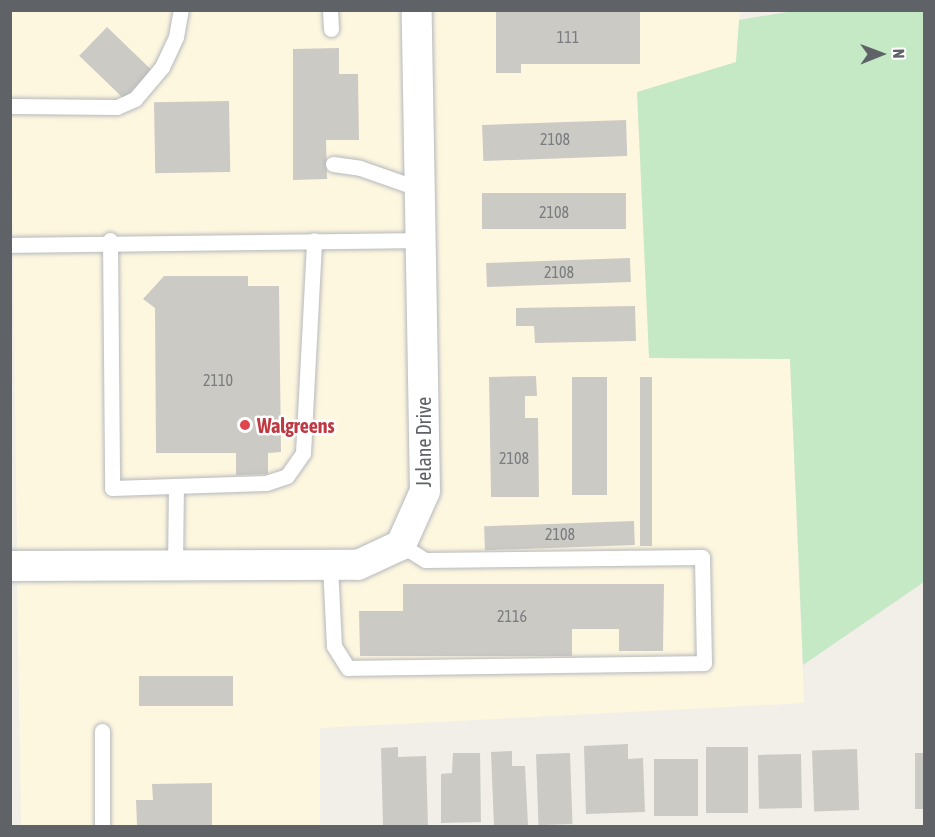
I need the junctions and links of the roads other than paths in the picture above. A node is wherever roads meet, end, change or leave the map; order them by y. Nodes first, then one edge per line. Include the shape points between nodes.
1 (181, 10) edge
2 (330, 10) edge
3 (417, 10) edge
4 (331, 29) dead end
5 (10, 106) edge
6 (333, 164) dead end
7 (420, 189) junction
8 (110, 240) junction
9 (314, 240) junction
10 (421, 240) junction
11 (10, 245) edge
12 (176, 488) junction
13 (401, 545) junction
14 (330, 565) junction
15 (10, 566) edge
16 (175, 566) junction
17 (102, 731) dead end
18 (102, 826) edge

1 - 5 lane via 176,38 162,67 135,99 117,107
2 - 4 lane
3 - 7 street, Jelane Drive
6 - 7 lane via 360,168
7 - 10 street, Jelane Drive
8 - 9 lane
8 - 11 lane
8 - 12 lane via 112,488
9 - 10 lane
9 - 12 lane via 303,453 287,476 266,483
10 - 13 street, Jelane Drive via 425,490
12 - 16 lane
13 - 14 street via 358,565
13 - 14 lane via 425,560 702,557 704,663 348,668 334,646
14 - 16 street
15 - 16 street
17 - 18 lane

